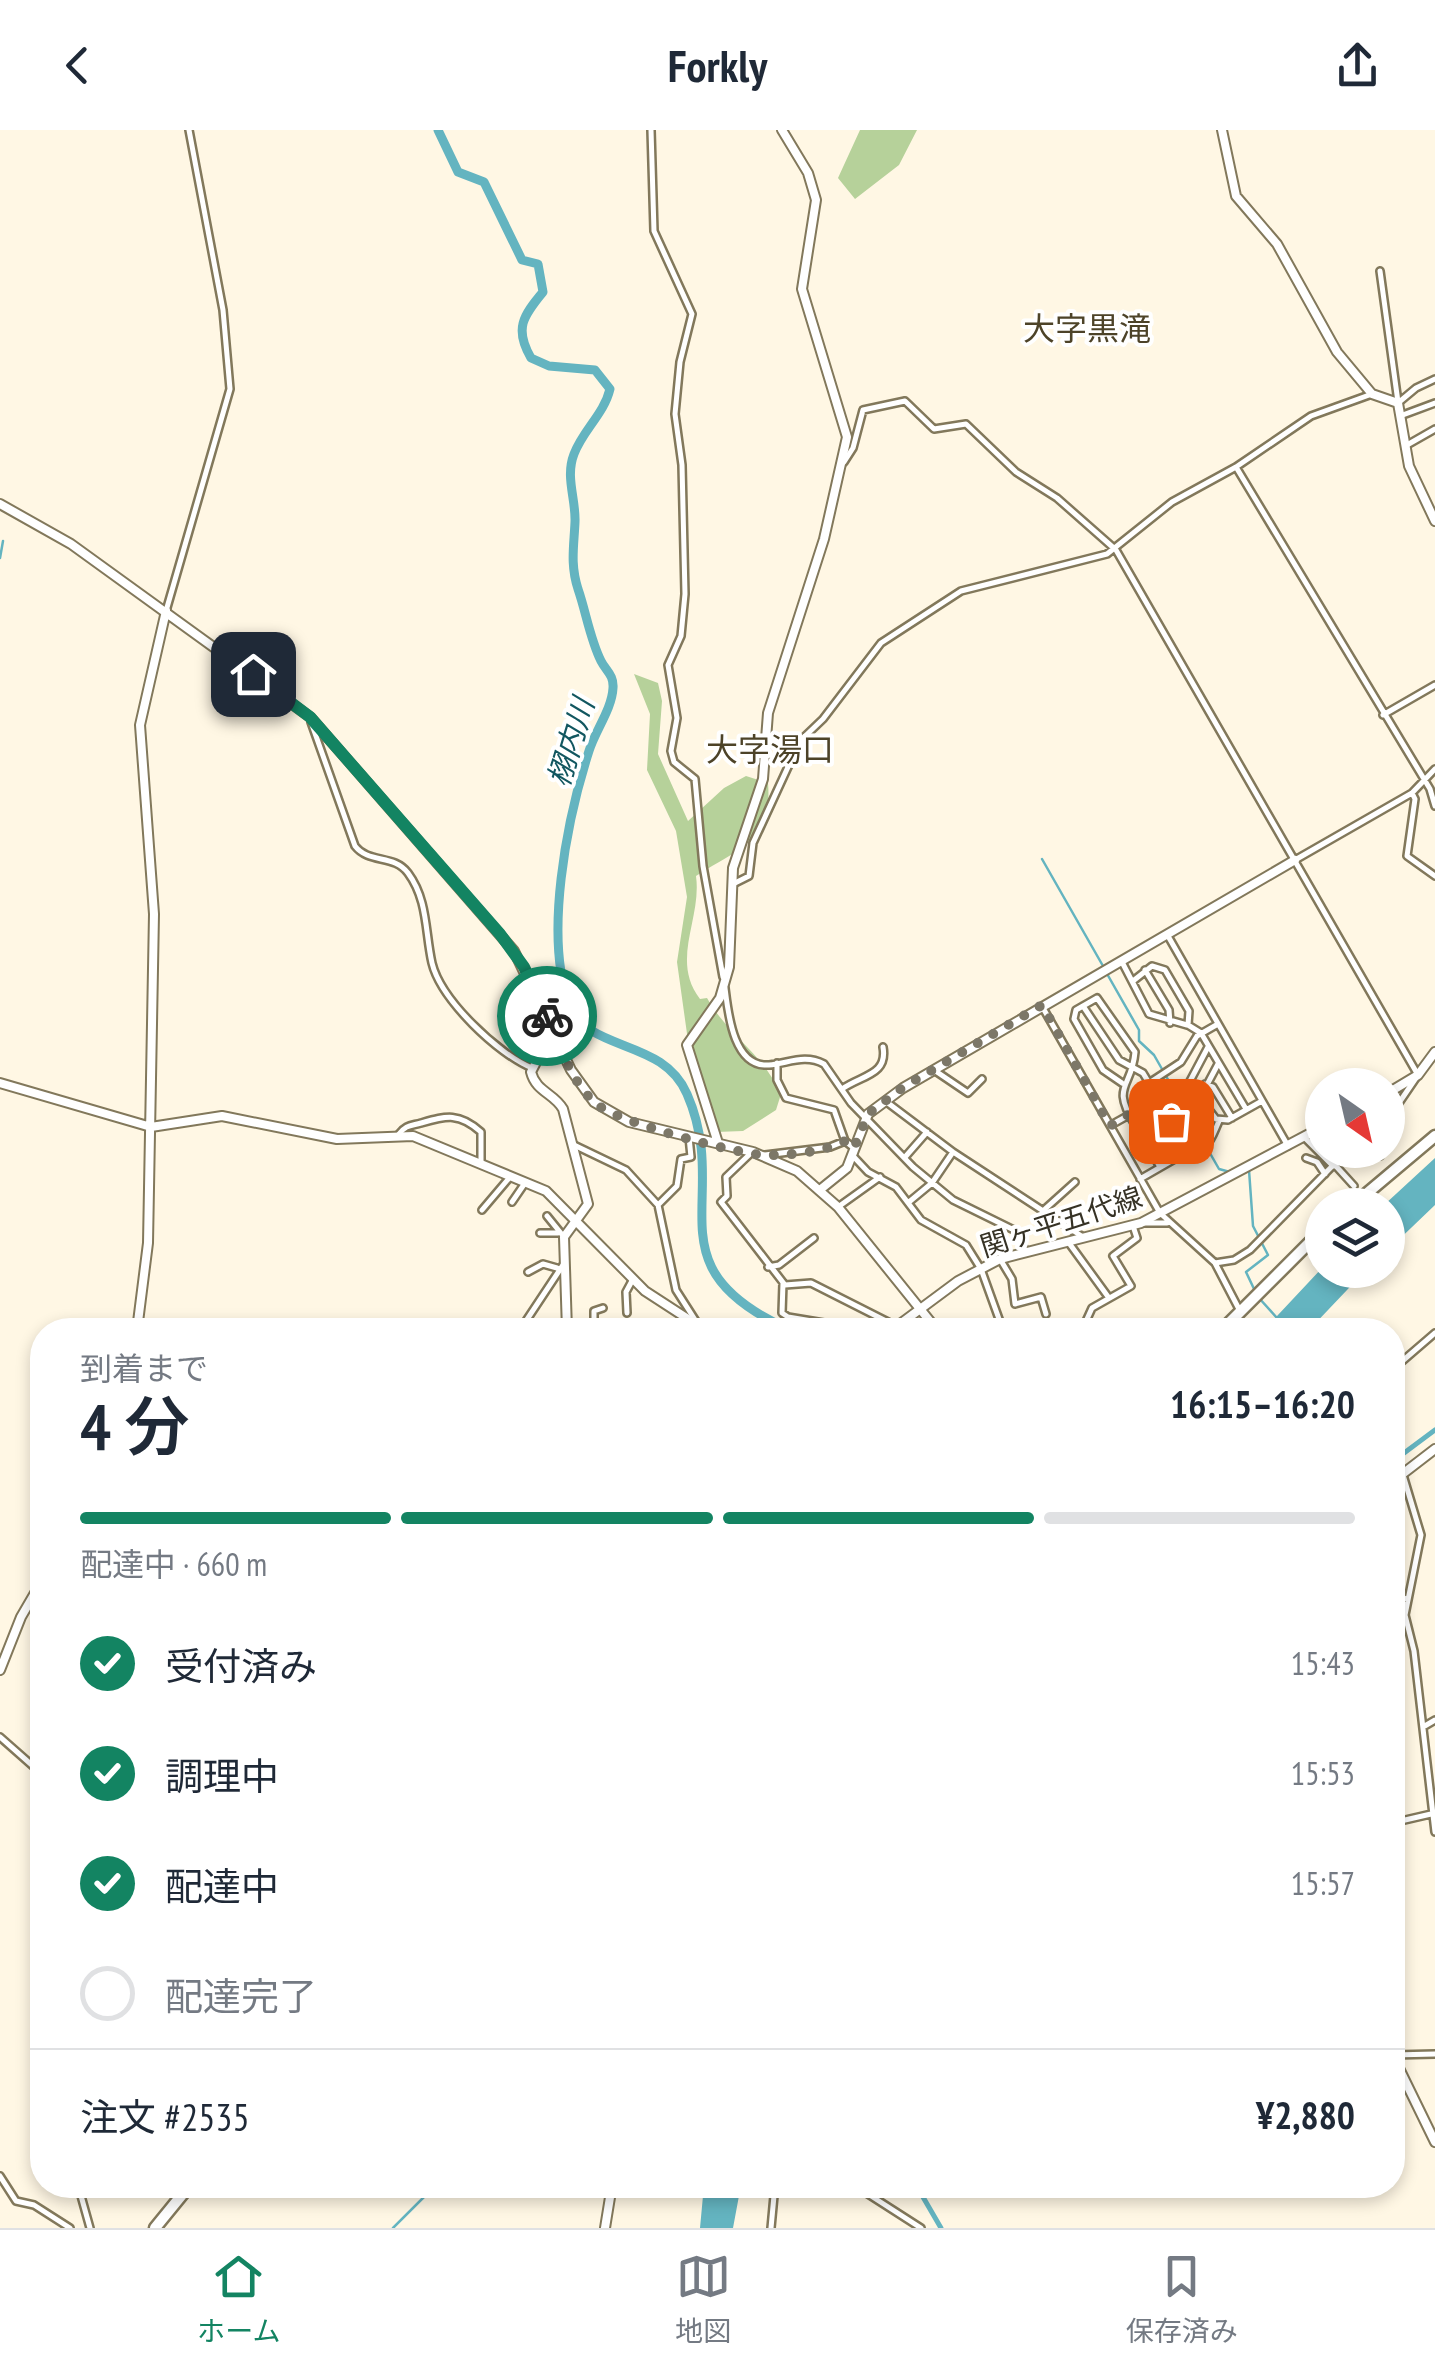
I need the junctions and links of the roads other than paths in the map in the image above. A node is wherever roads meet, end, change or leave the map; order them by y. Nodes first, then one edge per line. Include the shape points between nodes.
1 (189, 130) edge
2 (651, 130) edge
3 (782, 130) edge
4 (1222, 130) edge
5 (1380, 271) dead end
6 (1435, 380) edge
7 (1372, 394) junction
8 (1398, 403) junction
9 (1435, 404) edge
10 (1400, 416) junction
11 (1435, 429) edge
12 (1404, 446) junction
13 (1236, 467) junction
14 (840, 469) junction
15 (0, 504) edge
16 (1435, 521) edge
17 (1116, 550) junction
18 (166, 611) junction
19 (1435, 685) edge
20 (1383, 715) junction
21 (310, 717) junction
22 (1435, 769) edge
23 (1425, 784) junction
24 (1412, 793) junction
25 (1435, 806) edge
26 (1295, 860) junction
27 (1435, 876) edge
28 (733, 884) junction
29 (1167, 933) junction
30 (1120, 960) junction
31 (1145, 970) junction
32 (1134, 981) junction
33 (724, 986) junction
34 (1042, 1005) junction
35 (1083, 1006) junction
36 (1170, 1023) junction
37 (1218, 1024) junction
38 (1188, 1025) junction
39 (552, 1029) junction
40 (1200, 1033) junction
41 (884, 1046) dead end
42 (1208, 1047) junction
43 (1435, 1052) edge
44 (777, 1063) junction
45 (1218, 1063) junction
46 (1132, 1066) junction
47 (532, 1068) junction
48 (932, 1068) junction
49 (1418, 1075) junction
50 (982, 1079) dead end
51 (1189, 1082) junction
52 (1405, 1082) edge
53 (1122, 1083) junction
54 (1149, 1083) junction
55 (0, 1084) edge
56 (1204, 1086) junction
57 (842, 1089) junction
58 (1405, 1094) edge
59 (1262, 1101) junction
60 (888, 1102) junction
61 (1246, 1110) junction
62 (1128, 1115) junction
63 (866, 1118) junction
64 (1232, 1118) junction
65 (1161, 1119) junction
66 (1219, 1121) junction
67 (1135, 1125) junction
68 (1110, 1126) junction
69 (151, 1127) junction
70 (926, 1132) junction
71 (399, 1134) junction
72 (1435, 1136) edge
73 (1304, 1137) edge
74 (692, 1138) junction
75 (845, 1141) junction
76 (718, 1143) junction
77 (574, 1145) junction
78 (1288, 1146) junction
79 (1185, 1148) junction
80 (753, 1152) junction
81 (854, 1152) junction
82 (952, 1152) junction
83 (765, 1155) junction
84 (906, 1156) junction
85 (481, 1162) junction
86 (1160, 1167) junction
87 (1320, 1168) edge
88 (1331, 1168) edge
89 (1337, 1168) edge
90 (1325, 1174) junction
91 (512, 1175) junction
92 (880, 1178) junction
93 (1140, 1179) junction
94 (527, 1181) junction
95 (1075, 1182) dead end
96 (932, 1183) junction
97 (1354, 1186) dead end
98 (820, 1188) junction
99 (1373, 1188) edge
100 (512, 1202) dead end
101 (908, 1202) junction
102 (658, 1205) junction
103 (838, 1207) junction
104 (1045, 1209) junction
105 (482, 1210) dead end
106 (1160, 1213) junction
107 (548, 1216) dead end
108 (574, 1220) junction
109 (1137, 1224) junction
110 (1170, 1224) junction
111 (540, 1233) dead end
112 (561, 1235) junction
113 (1082, 1237) junction
114 (814, 1238) dead end
115 (1069, 1240) junction
116 (1305, 1247) edge
117 (1024, 1250) junction
118 (1000, 1259) junction
119 (1214, 1263) junction
120 (560, 1267) junction
121 (768, 1267) junction
122 (981, 1268) junction
123 (528, 1272) dead end
124 (633, 1280) junction
125 (783, 1283) junction
126 (1109, 1298) junction
127 (603, 1308) dead end
128 (924, 1310) junction
129 (1240, 1311) junction
130 (626, 1314) dead end
131 (1046, 1314) dead end
132 (139, 1318) edge
133 (528, 1318) edge
134 (566, 1318) edge
135 (594, 1318) edge
136 (684, 1318) edge
137 (691, 1318) edge
138 (794, 1318) edge
139 (881, 1318) edge
140 (913, 1318) edge
141 (929, 1318) edge
142 (999, 1318) edge
143 (1087, 1318) edge
144 (1233, 1318) edge
145 (1435, 1334) edge
146 (1405, 1359) edge
147 (1435, 1449) edge
148 (1405, 1473) edge
149 (1405, 1481) edge
150 (1405, 1598) edge
151 (1408, 1600) junction
152 (30, 1601) edge
153 (0, 1670) edge
154 (1435, 1720) edge
155 (1423, 1727) junction
156 (0, 1737) edge
157 (30, 1763) edge
158 (1431, 1814) junction
159 (1405, 1820) edge
160 (1435, 1832) edge
161 (1405, 2054) edge
162 (1435, 2054) edge
163 (1405, 2079) edge
164 (1435, 2142) edge
165 (0, 2176) edge
166 (82, 2198) edge
167 (179, 2198) edge
168 (610, 2198) edge
169 (774, 2198) edge
170 (875, 2198) edge
171 (70, 2228) edge
172 (90, 2228) edge
173 (155, 2228) edge
174 (605, 2228) edge
175 (771, 2228) edge
176 (922, 2228) edge

1 - 18 street via 223,310 230,389
2 - 33 street via 654,231 692,314 675,414 686,552 681,636 668,666 677,718 671,750 674,762 695,779
3 - 14 street via 816,200 802,289 845,420
4 - 7 street via 1236,196 1277,244 1337,352
5 - 8 street
6 - 8 street
7 - 8 street
7 - 13 street via 1330,406
8 - 10 street
9 - 10 street
10 - 12 street
11 - 12 street
12 - 16 street
13 - 17 street via 1172,502
13 - 20 street
14 - 17 street via 863,410 904,402 934,430 966,424
14 - 28 street via 768,712 763,780 742,834
15 - 18 street via 58,535
17 - 26 street
17 - 28 street via 960,591 872,651 800,741 752,843 749,876
18 - 21 street
18 - 69 street via 140,725 153,882
19 - 20 street
20 - 23 street
21 - 39 street via 514,951
21 - 47 street via 355,846 369,858 402,866 411,877 435,970 456,1006 513,1060
22 - 23 street
23 - 24 street
23 - 25 street
24 - 26 street
24 - 27 street via 1407,856
26 - 29 street
26 - 49 street
28 - 33 street via 733,946
29 - 30 street
29 - 37 street
30 - 32 street
30 - 34 street
31 - 32 street
31 - 36 street
31 - 38 street via 1165,970 1188,1010
32 - 36 street via 1150,1014
33 - 44 street via 734,1038 752,1061
33 - 76 street via 687,1045
34 - 48 street
34 - 68 street
35 - 46 street via 1119,1060
35 - 46 street via 1098,998 1135,1052
35 - 53 street via 1074,1014 1076,1023 1103,1070
36 - 38 street
37 - 40 street
37 - 59 street
38 - 40 street
39 - 47 street
39 - 74 street via 594,1102 629,1122
40 - 42 street
40 - 54 street via 1181,1062
41 - 57 street via 881,1069
42 - 45 street
42 - 51 street
43 - 49 street
44 - 57 street via 816,1060
44 - 75 street via 786,1098 834,1110
45 - 56 street
45 - 61 street
46 - 53 street
46 - 54 street
47 - 77 street via 537,1087 563,1109
48 - 50 street via 968,1093
48 - 60 street
49 - 52 street
49 - 58 street
51 - 56 street
51 - 65 street via 1159,1100
53 - 62 street
54 - 62 street
55 - 69 street
56 - 64 street via 1214,1088
56 - 66 street via 1202,1101
57 - 63 street
59 - 61 street
59 - 78 street
60 - 63 street
60 - 70 street
61 - 64 street
62 - 67 street
62 - 68 street
63 - 81 street
63 - 84 street
64 - 66 street
65 - 67 street
65 - 79 street via 1171,1121
66 - 79 street via 1206,1147
67 - 86 street
68 - 93 street
69 - 71 street via 222,1116 338,1138
69 - 132 street
70 - 82 street
70 - 84 street
71 - 85 street
71 - 85 street via 441,1114 457,1116 480,1132
72 - 99 main road
73 - 78 street, 関ヶ平五代線
74 - 76 street
74 - 102 street via 691,1158 681,1158 677,1186
75 - 81 street
75 - 83 street
76 - 80 street
77 - 102 street via 626,1170
77 - 108 street via 588,1204
78 - 106 street, 関ヶ平五代線
79 - 86 street
80 - 83 street
80 - 121 street via 729,1172 728,1196 721,1202
81 - 92 street
81 - 98 street via 840,1176
82 - 96 street
82 - 104 street
83 - 98 street
84 - 96 street
85 - 91 street
86 - 93 street
87 - 90 street
88 - 90 street
89 - 97 street
90 - 119 street via 1261,1240 1234,1260
91 - 94 street
91 - 105 street
92 - 101 street
92 - 103 street
93 - 106 street
94 - 100 street
94 - 108 street
95 - 104 street
96 - 101 street
96 - 117 street via 1016,1232
98 - 103 street
101 - 122 street via 921,1220 966,1245
102 - 137 street via 676,1290
103 - 128 street
104 - 113 street
106 - 109 street, 関ヶ平五代線
106 - 110 street
107 - 112 street
108 - 112 street
108 - 124 street
109 - 110 street
109 - 113 street, 関ヶ平五代線
109 - 126 street via 1137,1238 1113,1256 1132,1286
110 - 119 street
111 - 112 street
112 - 120 street
113 - 115 street, 関ヶ平五代線
114 - 121 street
115 - 117 street, 関ヶ平五代線
115 - 126 street
116 - 129 main road
117 - 118 street, 関ヶ平五代線
118 - 122 street, 関ヶ平五代線
118 - 131 street via 1015,1304 1041,1296
119 - 129 street
120 - 123 street via 543,1264
120 - 133 street
120 - 134 street
121 - 125 street
122 - 128 street, 関ヶ平五代線
122 - 142 street
124 - 130 street
124 - 136 street
125 - 138 street via 782,1314
125 - 139 street via 811,1282
126 - 143 street
127 - 135 street via 594,1310
128 - 140 street, 関ヶ平五代線
128 - 141 street
129 - 144 main road
145 - 146 street
147 - 148 street
149 - 151 street via 1422,1546
150 - 151 street
151 - 155 street
152 - 153 street
154 - 155 street
155 - 158 street
156 - 157 street
158 - 159 street
158 - 160 street
161 - 162 street
163 - 164 street
165 - 171 street via 16,2201
166 - 172 street
167 - 173 main road
168 - 174 street
169 - 175 street
170 - 176 street

